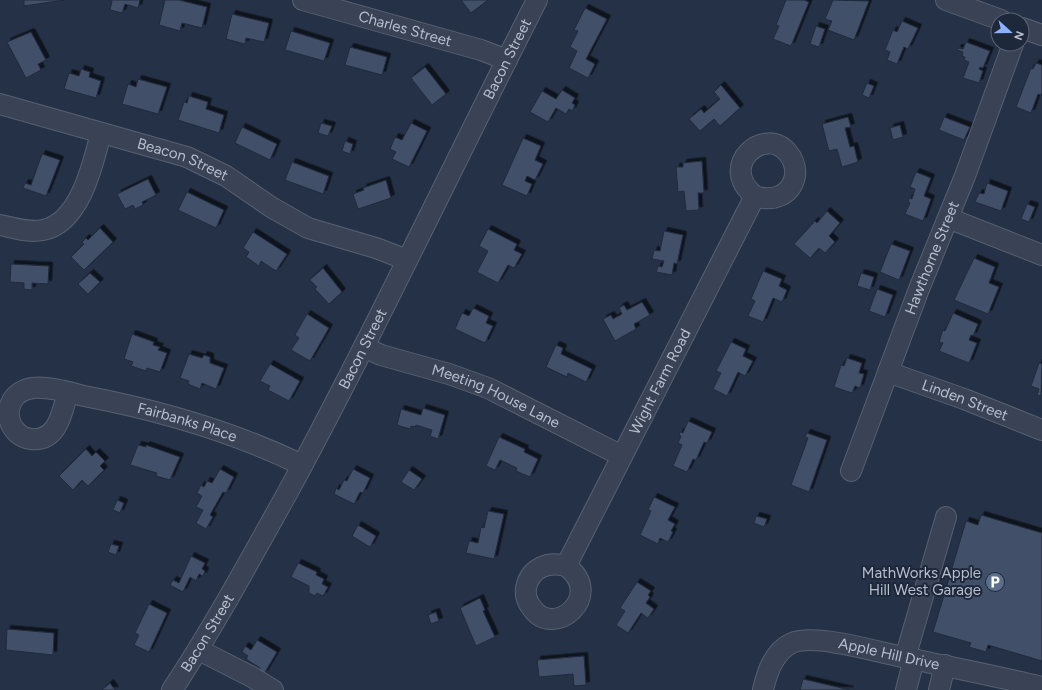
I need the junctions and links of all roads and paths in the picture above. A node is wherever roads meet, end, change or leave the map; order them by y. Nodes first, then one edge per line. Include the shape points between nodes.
1 (303, 0) edge
2 (538, 0) edge
3 (946, 0) edge
4 (990, 16) edge
5 (1030, 31) edge
6 (1042, 35) edge
7 (1010, 52) edge
8 (507, 60) junction
9 (0, 104) edge
10 (101, 132) junction
11 (755, 196) dead end
12 (948, 218) junction
13 (0, 225) edge
14 (1042, 254) edge
15 (407, 260) junction
16 (364, 347) junction
17 (888, 372) junction
18 (68, 392) dead end
19 (1042, 430) edge
20 (622, 456) junction
21 (302, 465) junction
22 (852, 471) dead end
23 (946, 517) dead end
24 (566, 566) dead end
25 (199, 650) junction
26 (909, 658) junction
27 (945, 665) junction
28 (1042, 687) edge
29 (172, 690) edge
30 (273, 690) edge
31 (763, 690) edge
32 (906, 690) edge
33 (939, 690) edge

1 - 8 street, Charles Street via 481,50
2 - 8 street, Bacon Street
3 - 4 street
5 - 6 street
7 - 12 street, Hawthorne Street
8 - 15 street, Bacon Street
9 - 10 street, Beacon Street
10 - 13 street via 80,196 65,219 54,227 42,230
10 - 15 street, Beacon Street via 194,160 226,176 270,207 308,228
11 - 20 street, Wight Farm Road
12 - 14 street
12 - 17 street, Hawthorne Street
15 - 16 street, Bacon Street
16 - 20 street, Meeting House Lane via 381,355 488,388
16 - 21 street, Bacon Street
17 - 19 street, Linden Street via 971,401
17 - 22 street, Hawthorne Street
18 - 21 street, Fairbanks Place via 211,430 266,448
20 - 24 street, Wight Farm Road
21 - 25 street, Bacon Street
23 - 26 street
25 - 29 street, Bacon Street
25 - 30 street
26 - 27 street, Apple Hill Drive
26 - 31 street, Apple Hill Drive via 821,641 794,642 783,648 775,658
26 - 32 street
27 - 28 street, Apple Hill Drive
27 - 33 street

